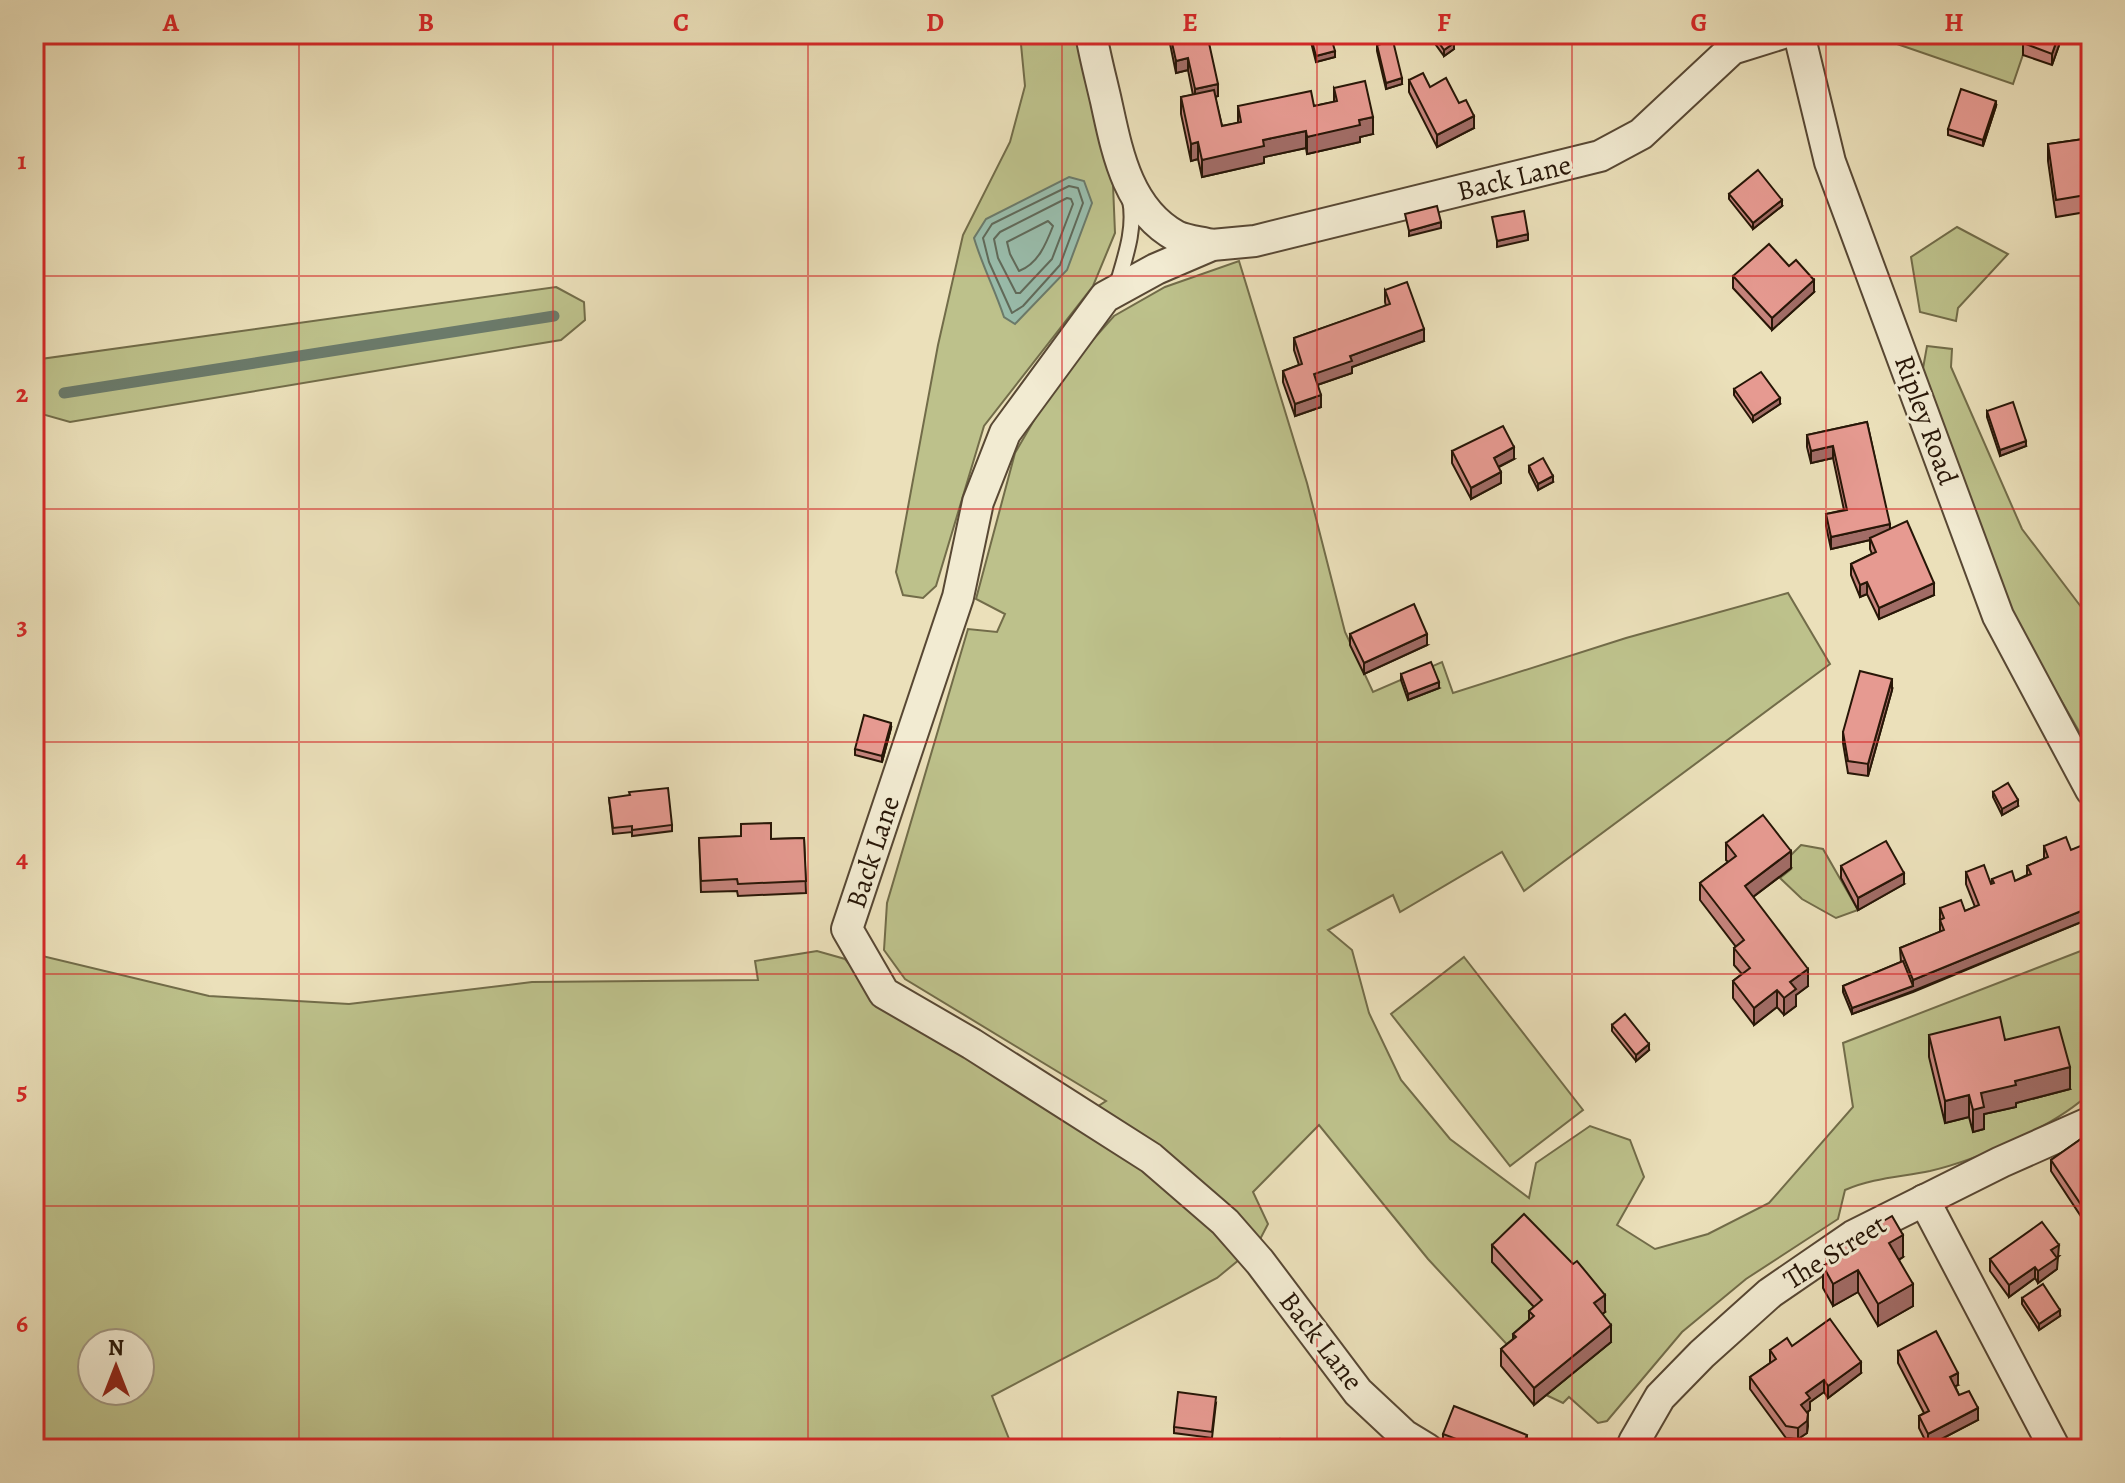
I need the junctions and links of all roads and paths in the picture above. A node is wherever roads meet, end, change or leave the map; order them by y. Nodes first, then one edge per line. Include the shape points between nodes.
1 (1091, 34) edge
2 (1780, 34) edge
3 (1799, 34) edge
4 (1127, 180) junction
5 (1212, 245) junction
6 (1115, 291) junction
7 (2091, 790) edge
8 (2091, 1122) edge
9 (1924, 1200) junction
10 (1427, 1449) edge
11 (1634, 1449) edge
12 (2055, 1449) edge

1 - 4 street, Back Lane
2 - 5 street, Back Lane via 1732,49 1641,134 1600,156 1255,241
3 - 7 street, Ripley Road via 1830,162 1998,616
4 - 5 street, Back Lane via 1150,216 1177,236
4 - 6 lane via 1129,244
5 - 6 street, Back Lane
6 - 10 street, Back Lane via 1105,297 1005,433 978,502 958,597 847,929 884,993 1151,1158 1225,1222 1358,1392
8 - 9 street, The Street
9 - 11 street, The Street via 1853,1236 1770,1293 1660,1397
9 - 12 street

